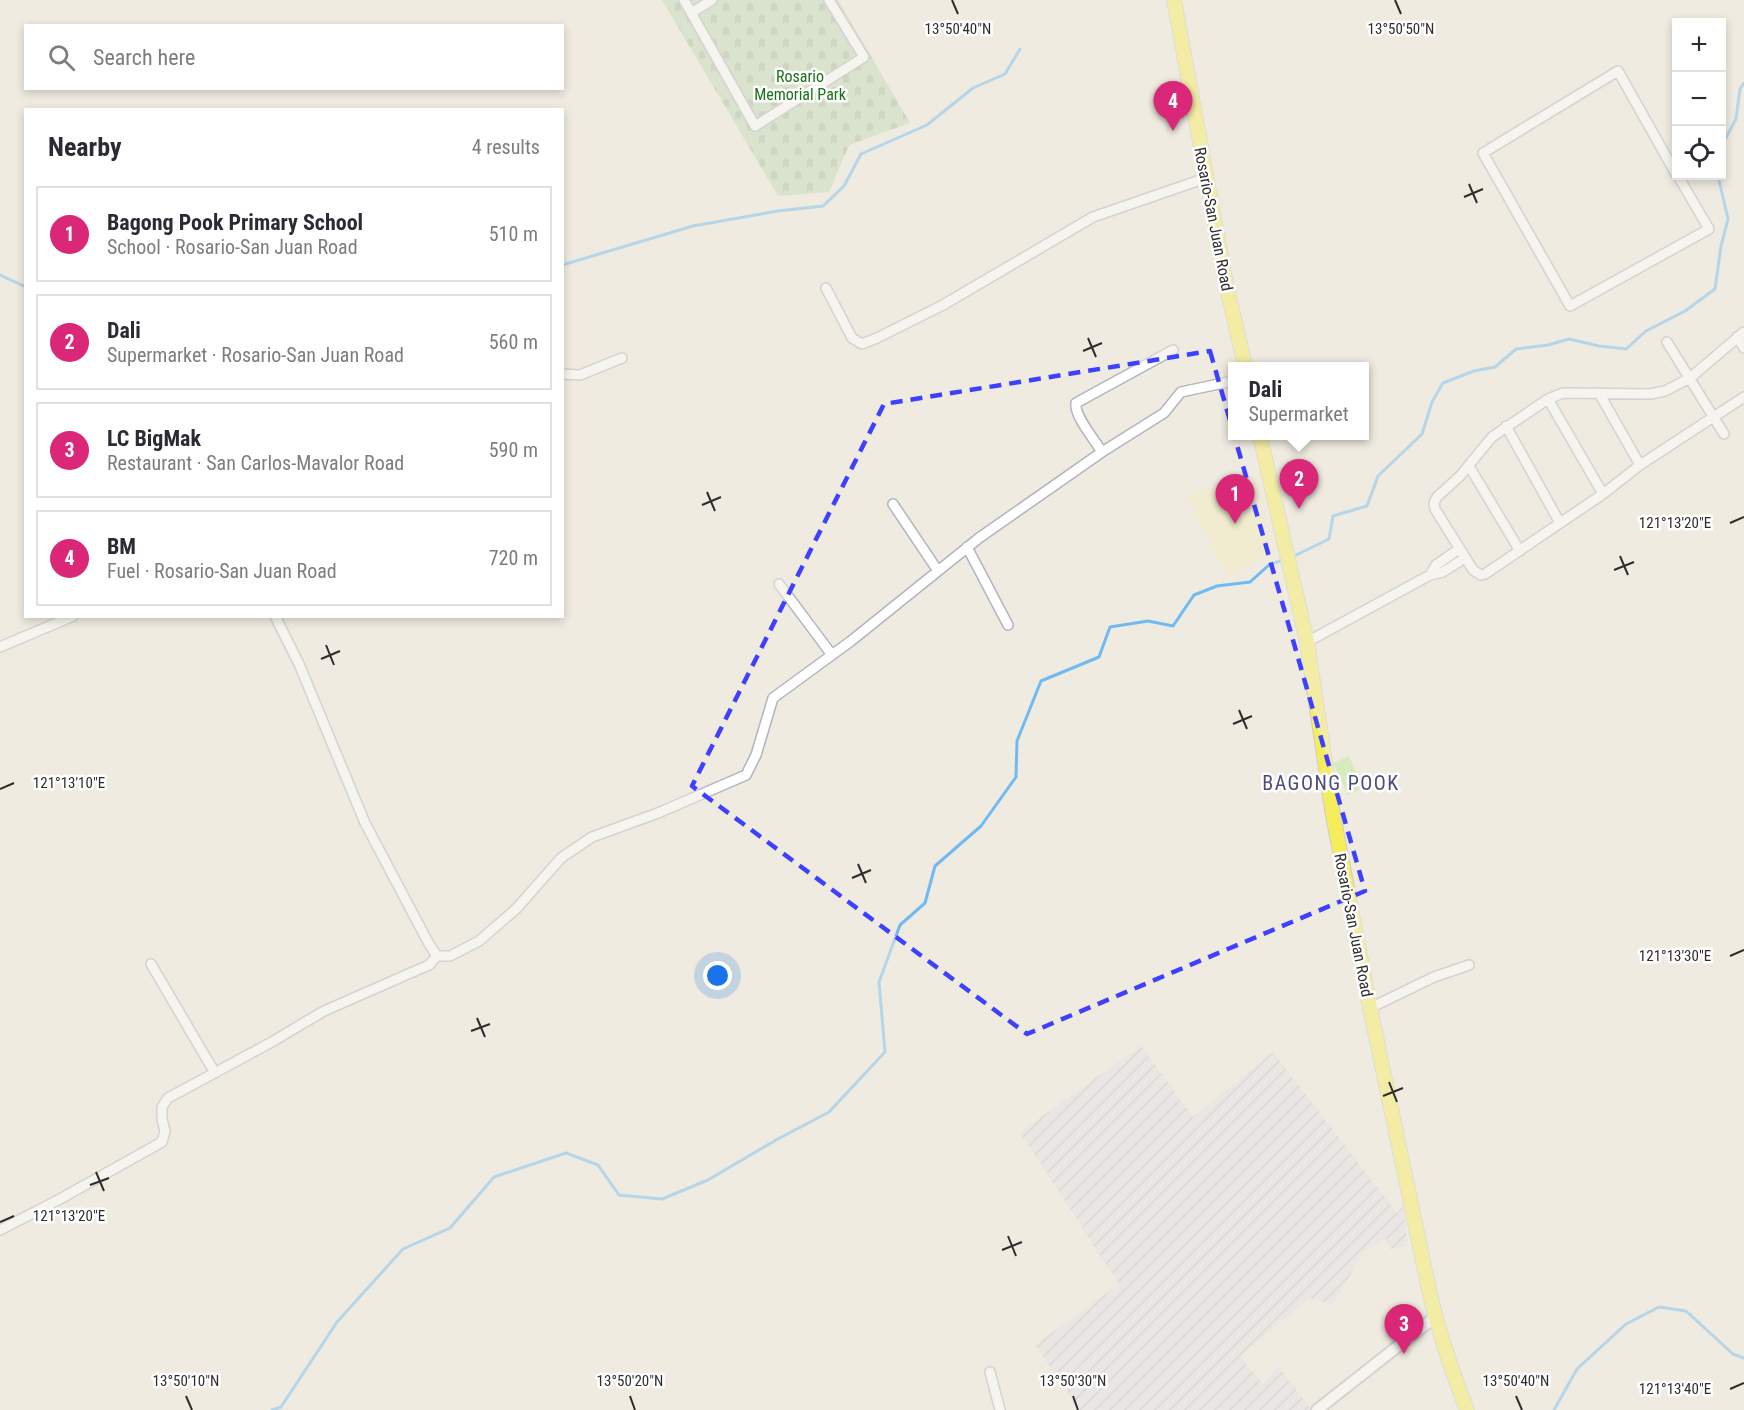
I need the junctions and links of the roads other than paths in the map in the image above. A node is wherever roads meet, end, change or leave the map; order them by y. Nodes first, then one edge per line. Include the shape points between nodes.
1 (684, 0) edge
2 (712, 0) edge
3 (829, 0) edge
4 (1174, 0) edge
5 (691, 13) junction
6 (1677, 175) edge
7 (1206, 178) junction
8 (826, 288) dead end
9 (1741, 335) edge
10 (1667, 342) dead end
11 (1744, 348) edge
12 (1173, 350) dead end
13 (622, 358) dead end
14 (1244, 362) edge
15 (564, 374) edge
16 (1690, 378) junction
17 (1228, 382) edge
18 (1599, 393) junction
19 (1744, 397) edge
20 (1548, 399) junction
21 (1714, 417) junction
22 (1506, 426) junction
23 (1724, 434) dead end
24 (1261, 440) edge
25 (1102, 452) junction
26 (1640, 465) junction
27 (1469, 466) junction
28 (1603, 494) junction
29 (893, 504) dead end
30 (1560, 523) junction
31 (967, 547) junction
32 (1520, 551) junction
33 (1462, 554) junction
34 (938, 571) junction
35 (779, 584) dead end
36 (68, 618) edge
37 (276, 618) edge
38 (1008, 625) dead end
39 (1307, 642) junction
40 (0, 647) edge
41 (832, 655) junction
42 (437, 956) junction
43 (151, 964) dead end
44 (1469, 965) dead end
45 (1370, 1008) junction
46 (215, 1073) junction
47 (0, 1230) edge
48 (1435, 1317) junction
49 (990, 1372) dead end
50 (1000, 1410) edge
51 (1317, 1410) edge
52 (1467, 1410) edge

1 - 5 street
2 - 5 street
3 - 5 street via 864,57 755,126
4 - 7 main road, Rosario-San Juan Road
6 - 6 street via 1618,71 1483,153 1570,306 1709,229
7 - 8 street via 1093,217 943,305 862,344 852,338
7 - 14 main road, Rosario-San Juan Road
9 - 11 street
9 - 16 street
10 - 16 street
12 - 25 street via 1076,403 1078,415
13 - 15 street via 580,375
16 - 18 street via 1665,392
16 - 21 street
17 - 25 street via 1181,392 1164,412
18 - 20 street via 1563,393
18 - 26 street
19 - 21 street
20 - 22 street
20 - 28 street
21 - 23 street
21 - 26 street
22 - 27 street via 1487,442
22 - 30 street
24 - 39 main road, Rosario-San Juan Road
25 - 31 street
26 - 28 street
27 - 32 street
27 - 33 street via 1434,502
28 - 30 street
29 - 34 street
30 - 32 street
31 - 34 street
31 - 38 street
32 - 33 street via 1480,575
33 - 39 street via 1443,572 1430,575
34 - 41 street
35 - 41 street
36 - 40 street
37 - 42 street via 365,823
39 - 45 main road, Rosario-San Juan Road via 1333,815
41 - 42 street via 773,698 746,775 592,837 561,858 516,909 479,941 450,956
42 - 46 street via 429,965 324,1011
43 - 46 street
44 - 45 street
45 - 48 main road, Rosario-San Juan Road
46 - 47 street via 168,1098 162,1107 162,1142
48 - 51 street
48 - 52 main road, Rosario-San Juan Road
49 - 50 street

